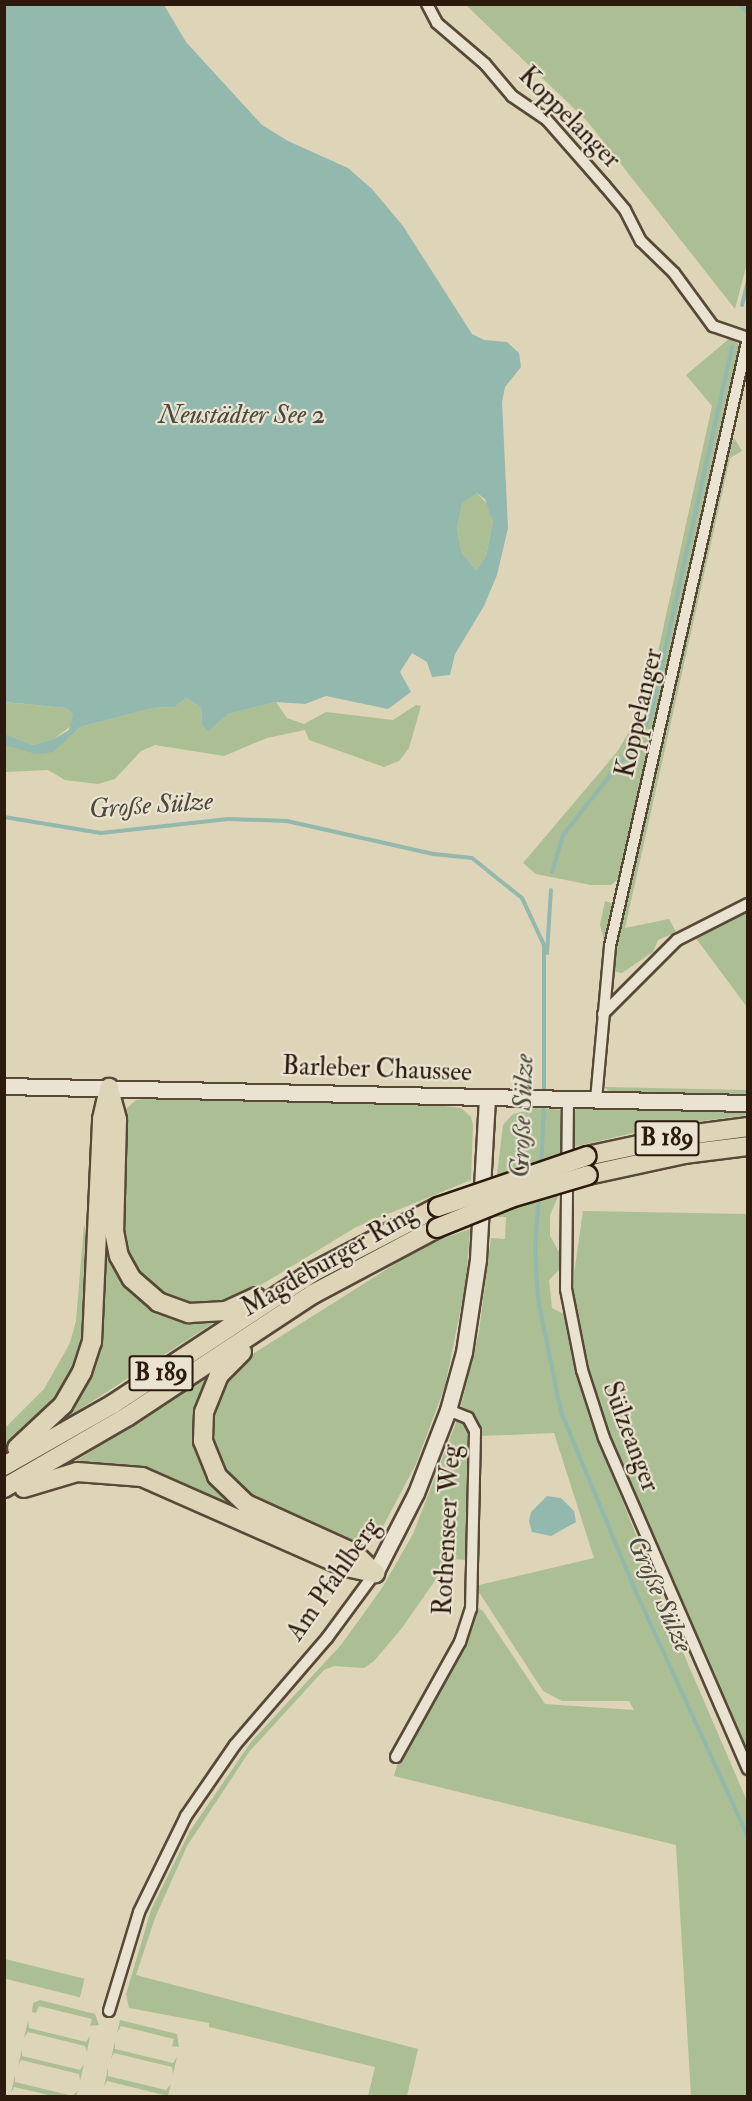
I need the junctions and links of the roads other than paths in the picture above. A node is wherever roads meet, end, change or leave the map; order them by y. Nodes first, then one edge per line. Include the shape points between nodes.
1 (428, 4) edge
2 (747, 338) edge
3 (747, 904) edge
4 (603, 1014) junction
5 (4, 1086) edge
6 (109, 1088) junction
7 (487, 1097) junction
8 (568, 1099) junction
9 (597, 1100) junction
10 (747, 1103) edge
11 (747, 1127) edge
12 (747, 1146) edge
13 (313, 1272) junction
14 (290, 1308) junction
15 (448, 1410) junction
16 (4, 1455) edge
17 (4, 1466) edge
18 (4, 1488) edge
19 (4, 1498) edge
20 (375, 1573) junction
21 (396, 1757) dead end
22 (747, 1769) edge
23 (109, 2011) dead end

1 - 2 street, Koppelanger via 440,27 485,64 512,96 547,120 625,210 641,241 674,273 709,322 719,331
2 - 4 street, Koppelanger via 610,946
3 - 4 street via 677,940
4 - 9 street, Koppelanger
5 - 6 street, Barleber Chaussee
6 - 7 street, Barleber Chaussee
6 - 13 highway via 117,1120 115,1240 123,1265 139,1288 171,1308 213,1313 243,1304 299,1270
6 - 16 highway via 102,1119 97,1302 89,1351 78,1380 57,1414 30,1439
7 - 8 street, Barleber Chaussee
7 - 15 street, Am Pfahlberg via 474,1297
8 - 9 street, Barleber Chaussee
8 - 22 street, Sülzeanger via 566,1289 582,1370 604,1438
9 - 10 street, Barleber Chaussee
11 - 13 highway, Magdeburger Ring / B 189, bridge via 680,1136 587,1156 438,1207
12 - 14 highway, Magdeburger Ring / B 189, bridge via 684,1154 588,1175 511,1198 437,1228
13 - 17 highway, Magdeburger Ring / B 189 via 113,1404
14 - 18 highway, Magdeburger Ring / B 189 via 128,1416
14 - 20 highway via 280,1324 233,1359 213,1384 202,1422 207,1457 223,1484 246,1504 354,1553
15 - 20 street, Am Pfahlberg via 416,1493
15 - 21 street, Rothenseer Weg via 468,1418 475,1431 471,1609 464,1635
19 - 20 highway via 64,1474 100,1472 135,1476 188,1495 346,1567
20 - 23 street, Am Pfahlberg via 195,1800 145,1896

